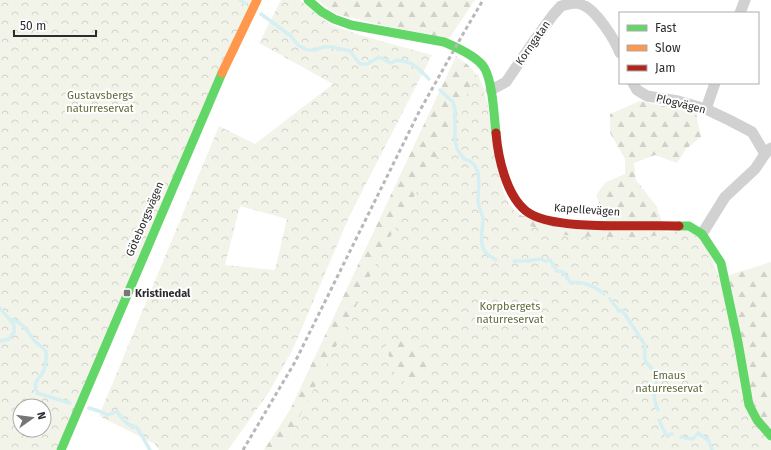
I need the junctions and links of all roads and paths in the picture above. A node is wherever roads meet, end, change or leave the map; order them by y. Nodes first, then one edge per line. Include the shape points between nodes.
1 (257, 0) edge
2 (308, 0) edge
3 (745, 0) edge
4 (575, 2) edge
5 (740, 12) edge
6 (619, 51) edge
7 (634, 84) edge
8 (715, 84) edge
9 (491, 90) junction
10 (706, 109) junction
11 (768, 151) edge
12 (702, 234) junction
13 (771, 436) edge
14 (61, 450) edge

1 - 14 street, Göteborgsvägen via 199,124
2 - 9 street, Kapellevägen via 322,12 351,26 444,42 455,47 479,62 485,69
3 - 5 street
4 - 6 street via 589,8 604,25
4 - 9 street, Korngatan via 561,6 506,82
7 - 10 street, Plogvägen via 637,90 648,96
8 - 10 street
9 - 12 street, Kapellevägen via 496,138 510,193 531,215 558,223 689,226
10 - 11 street, Plogvägen via 752,132
11 - 12 street via 755,169 725,197
12 - 13 street via 721,263 749,405

